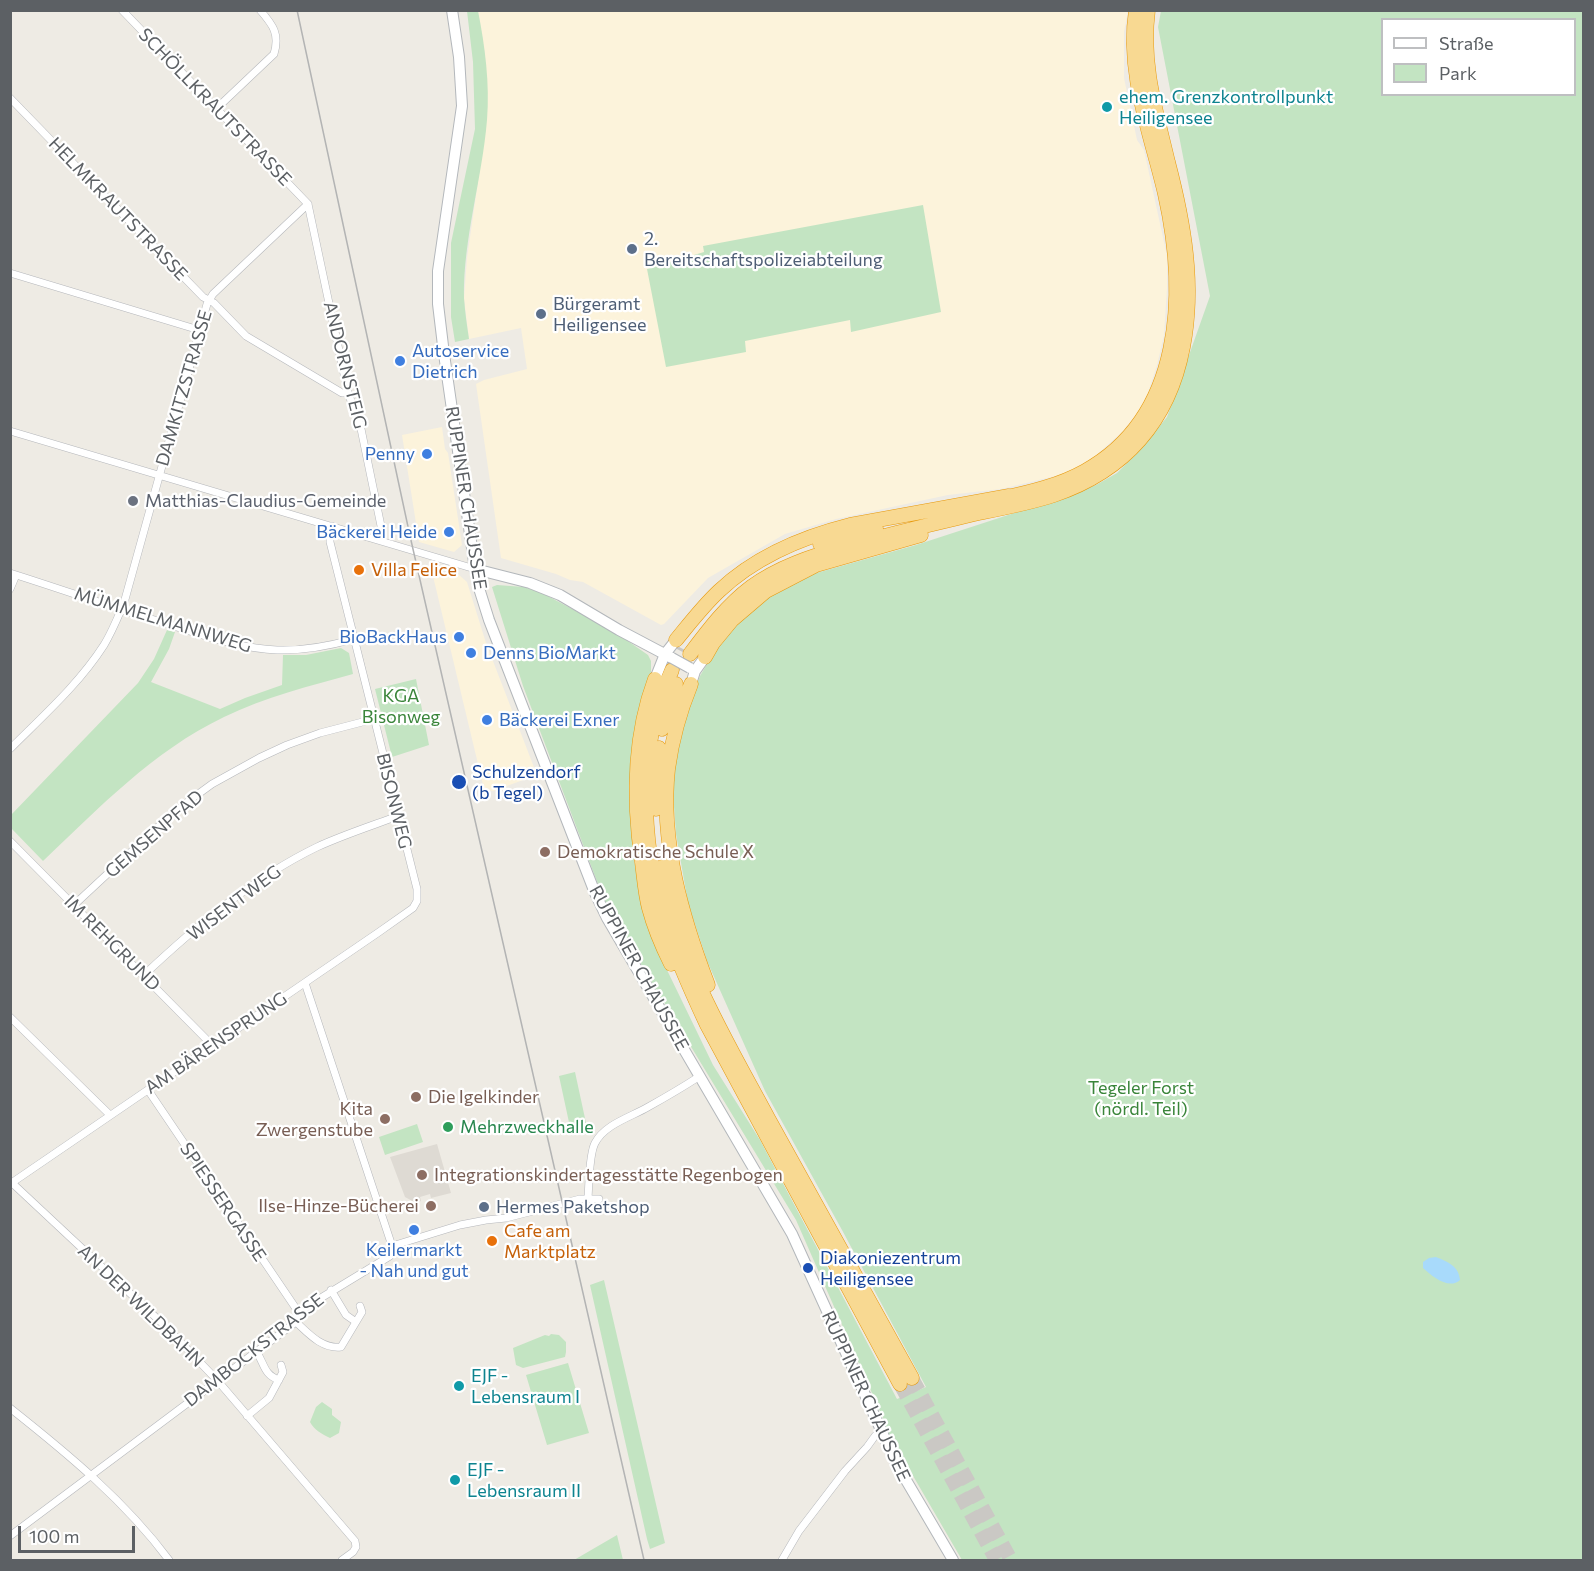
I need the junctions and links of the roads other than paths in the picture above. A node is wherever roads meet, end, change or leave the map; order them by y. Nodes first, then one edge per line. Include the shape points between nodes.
1 (123, 10) edge
2 (260, 10) edge
3 (452, 10) edge
4 (1136, 10) edge
5 (1148, 10) edge
6 (10, 98) edge
7 (217, 108) junction
8 (308, 204) junction
9 (10, 273) edge
10 (209, 300) junction
11 (199, 330) junction
12 (348, 393) junction
13 (10, 431) edge
14 (159, 475) junction
15 (1025, 498) junction
16 (332, 526) junction
17 (381, 526) dead end
18 (475, 569) junction
19 (13, 574) edge
20 (10, 589) edge
21 (121, 609) junction
22 (354, 639) junction
23 (705, 657) joint
24 (681, 662) junction
25 (655, 679) joint
26 (374, 719) junction
27 (10, 749) edge
28 (398, 816) junction
29 (12, 846) edge
30 (417, 901) joint
31 (74, 905) junction
32 (144, 975) junction
33 (304, 983) junction
34 (10, 1017) edge
35 (212, 1045) junction
36 (700, 1076) junction
37 (148, 1090) junction
38 (110, 1115) junction
39 (757, 1117) junction
40 (11, 1182) edge
41 (588, 1198) junction
42 (599, 1199) dead end
43 (392, 1246) junction
44 (331, 1290) junction
45 (360, 1306) dead end
46 (299, 1313) junction
47 (296, 1322) junction
48 (356, 1322) junction
49 (256, 1351) junction
50 (281, 1365) dead end
51 (217, 1380) junction
52 (279, 1380) junction
53 (10, 1408) edge
54 (247, 1416) junction
55 (881, 1432) junction
56 (92, 1475) junction
57 (10, 1536) edge
58 (169, 1560) edge
59 (342, 1560) edge
60 (782, 1560) edge
61 (953, 1560) edge

1 - 7 street, SCHÖLLKRAUTSTRASSE
2 - 7 street via 272,23 277,45 274,54
3 - 18 street, RUPPINER CHAUSSEE via 462,106 437,285
4 - 15 highway via 1133,38 1138,84 1165,195 1175,257 1176,315 1171,348 1149,408 1120,445 1085,471
5 - 15 highway via 1145,38 1151,93 1178,200 1186,254 1188,305 1183,348 1161,410 1134,447 1089,481 1053,495
6 - 10 street, HELMKRAUTSTRASSE
7 - 8 street, SCHÖLLKRAUTSTRASSE
8 - 10 street, DAMKITZSTRASSE
8 - 12 street, ANDORNSTEIG
9 - 11 street
10 - 11 street, DAMKITZSTRASSE
10 - 12 street, HELMKRAUTSTRASSE via 246,336
11 - 14 street, DAMKITZSTRASSE
12 - 17 street, ANDORNSTEIG via 360,424
13 - 14 street
14 - 16 street
14 - 21 street, DAMKITZSTRASSE
15 - 23 highway via 816,566 766,591 743,609 720,633
15 - 24 highway via 848,535 780,561 744,582 719,604 699,627
16 - 18 street
16 - 22 street, BISONWEG via 330,542
18 - 24 street via 560,595
18 - 36 street, RUPPINER CHAUSSEE via 489,620 595,893
19 - 20 street
19 - 21 street, MÜMMELMANNWEG
21 - 22 street, MÜMMELMANNWEG via 232,644 261,649 320,648
21 - 27 street, DAMKITZSTRASSE via 105,643 78,680
22 - 26 street, BISONWEG
23 - 24 street
24 - 25 street
24 - 39 highway via 658,705 651,732 648,829 655,880 664,920 691,992
24 - 39 highway via 667,803 671,852 690,934 740,1065 906,1381
25 - 39 highway via 641,730 636,778 638,835 649,907 661,944 700,1023
26 - 28 street, BISONWEG
26 - 31 street, GEMSENPFAD via 287,745 212,784 160,825
28 - 30 street, BISONWEG
28 - 32 street, WISENTWEG via 349,833 271,873
29 - 31 street, IM REHGRUND
30 - 33 street, AM BÄRENSPRUNG via 413,908
31 - 32 street, IM REHGRUND
32 - 35 street, IM REHGRUND
33 - 35 street, AM BÄRENSPRUNG
33 - 43 street
34 - 38 street
35 - 37 street, AM BÄRENSPRUNG
36 - 41 street via 606,1131 595,1143
36 - 55 street, RUPPINER CHAUSSEE via 792,1234
37 - 38 street, AM BÄRENSPRUNG
37 - 46 street, SPIESSERGASSE
38 - 40 street, AM BÄRENSPRUNG
40 - 51 street, AN DER WILDBAHN
41 - 42 street
41 - 43 street via 460,1225
43 - 44 street, DAMBOCKSTRASSE via 385,1260
44 - 46 street, DAMBOCKSTRASSE
44 - 48 street via 345,1315
45 - 48 street via 362,1312
46 - 47 street, DAMBOCKSTRASSE
47 - 48 street via 332,1348 341,1347
47 - 49 street, DAMBOCKSTRASSE
49 - 51 street, DAMBOCKSTRASSE
49 - 52 street via 270,1377
50 - 52 street
51 - 54 street, AN DER WILDBAHN
51 - 56 street, DAMBOCKSTRASSE
52 - 54 street via 269,1398
53 - 56 street
54 - 59 street, AN DER WILDBAHN via 355,1541 353,1552
55 - 60 street via 815,1510
55 - 61 street, RUPPINER CHAUSSEE via 906,1484
56 - 57 street, DAMBOCKSTRASSE
56 - 58 street

